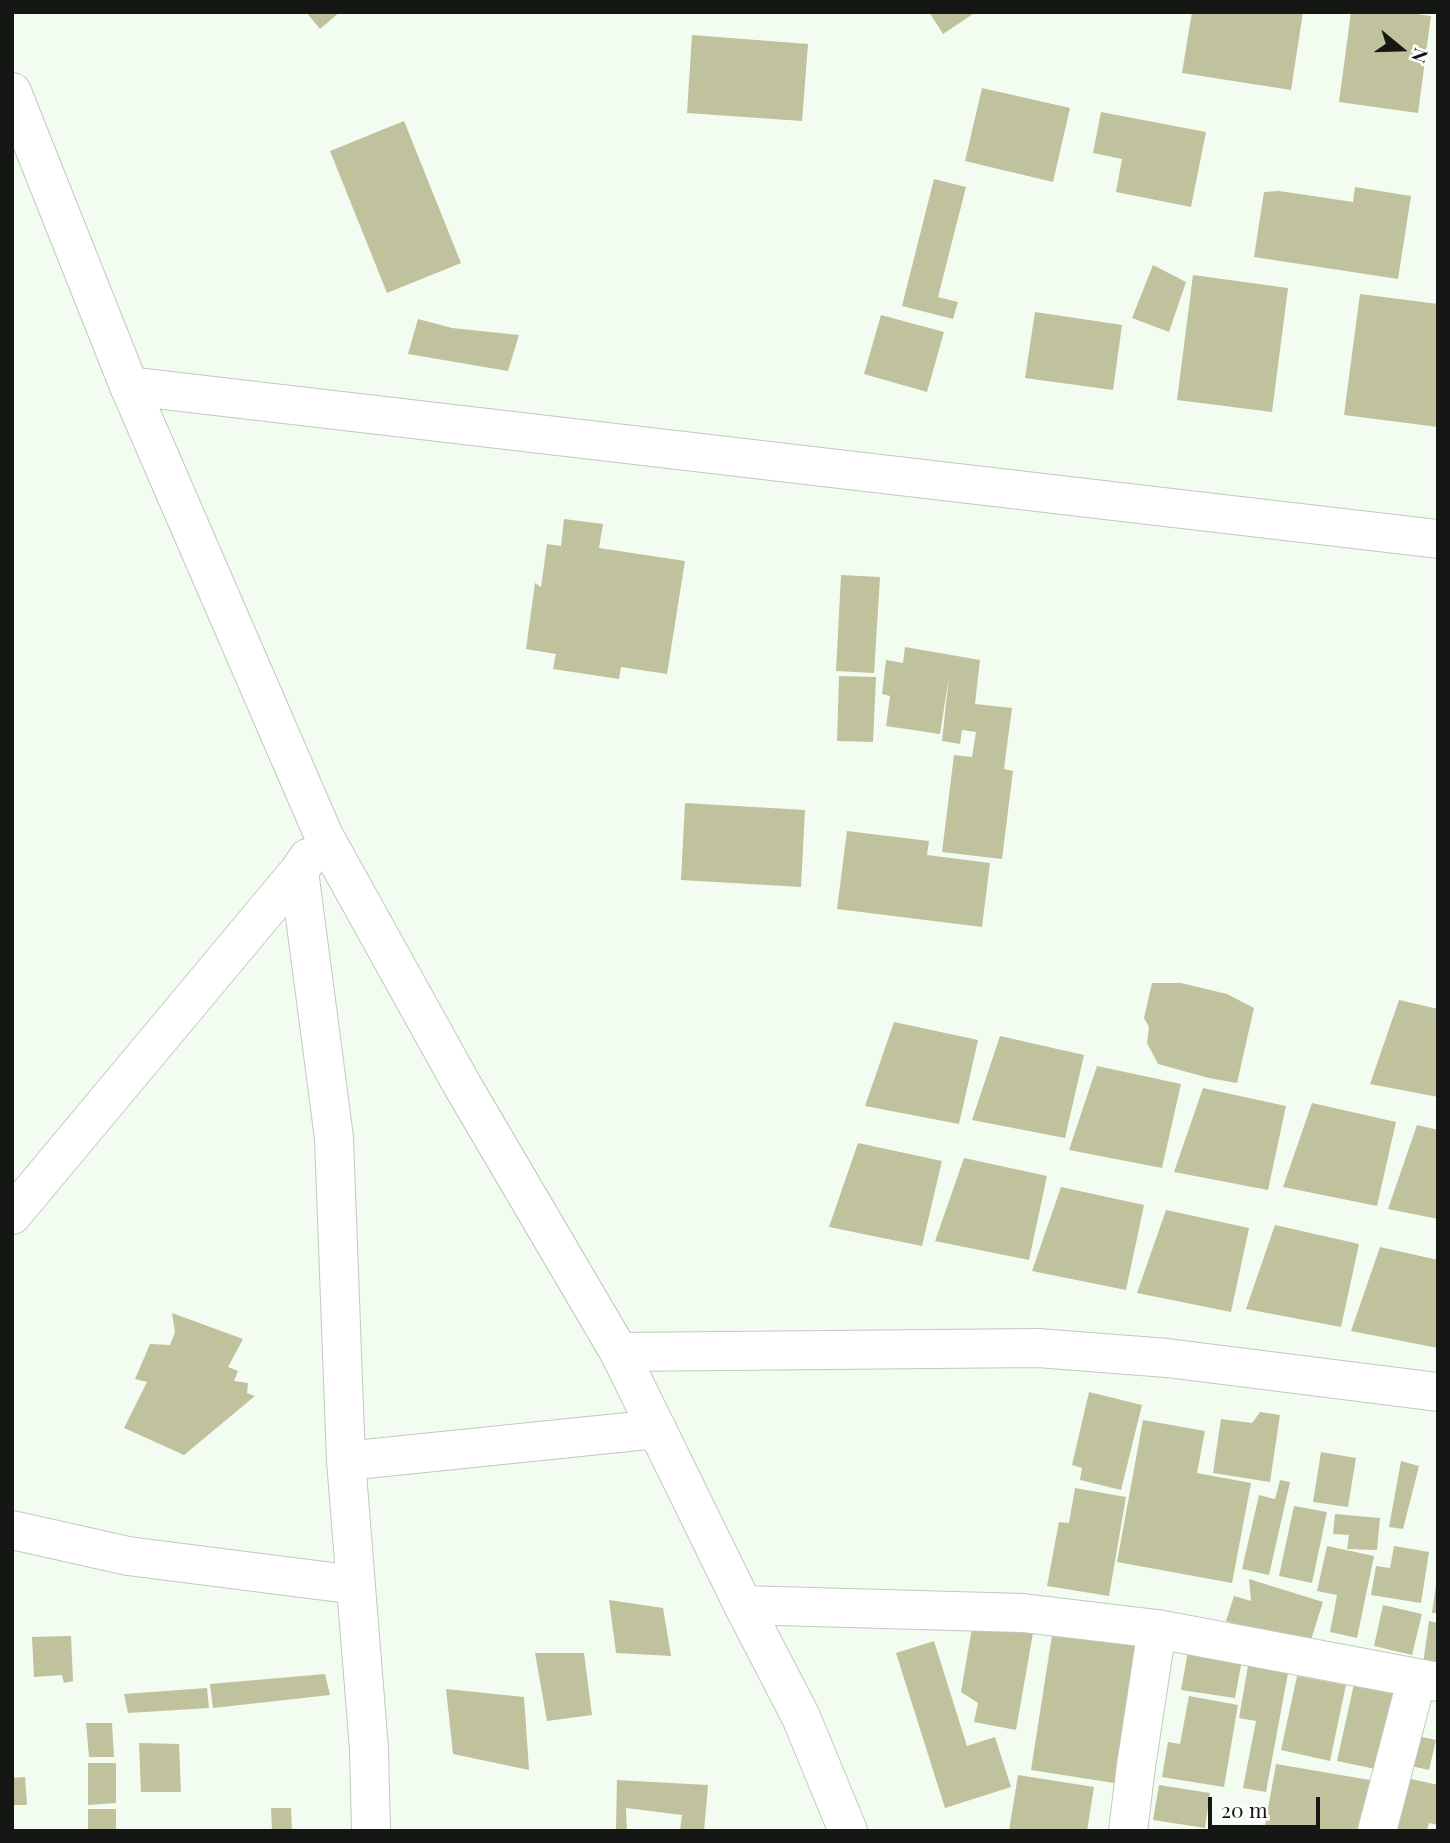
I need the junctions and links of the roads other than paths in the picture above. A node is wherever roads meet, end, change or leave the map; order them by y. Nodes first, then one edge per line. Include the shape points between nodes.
1 (12, 92) edge
2 (129, 386) junction
3 (1438, 539) edge
4 (324, 836) junction
5 (299, 871) junction
6 (12, 1215) edge
7 (619, 1352) junction
8 (1438, 1392) edge
9 (657, 1429) junction
10 (346, 1461) junction
11 (12, 1530) edge
12 (356, 1584) junction
13 (743, 1605) junction
14 (1157, 1629) junction
15 (1427, 1680) edge
16 (371, 1831) edge
17 (848, 1831) edge
18 (1128, 1831) edge
19 (1377, 1831) edge

1 - 2 street
2 - 3 street
2 - 4 street
4 - 5 street
4 - 7 street via 461,1083
5 - 6 street
5 - 10 street via 334,1138
7 - 8 street via 1038,1348 1167,1358
7 - 9 street
9 - 10 street
9 - 13 street
10 - 12 street
11 - 12 street via 128,1556
12 - 16 street
13 - 14 street via 1023,1613
13 - 17 street via 802,1717
14 - 15 street
14 - 18 street
15 - 19 street

